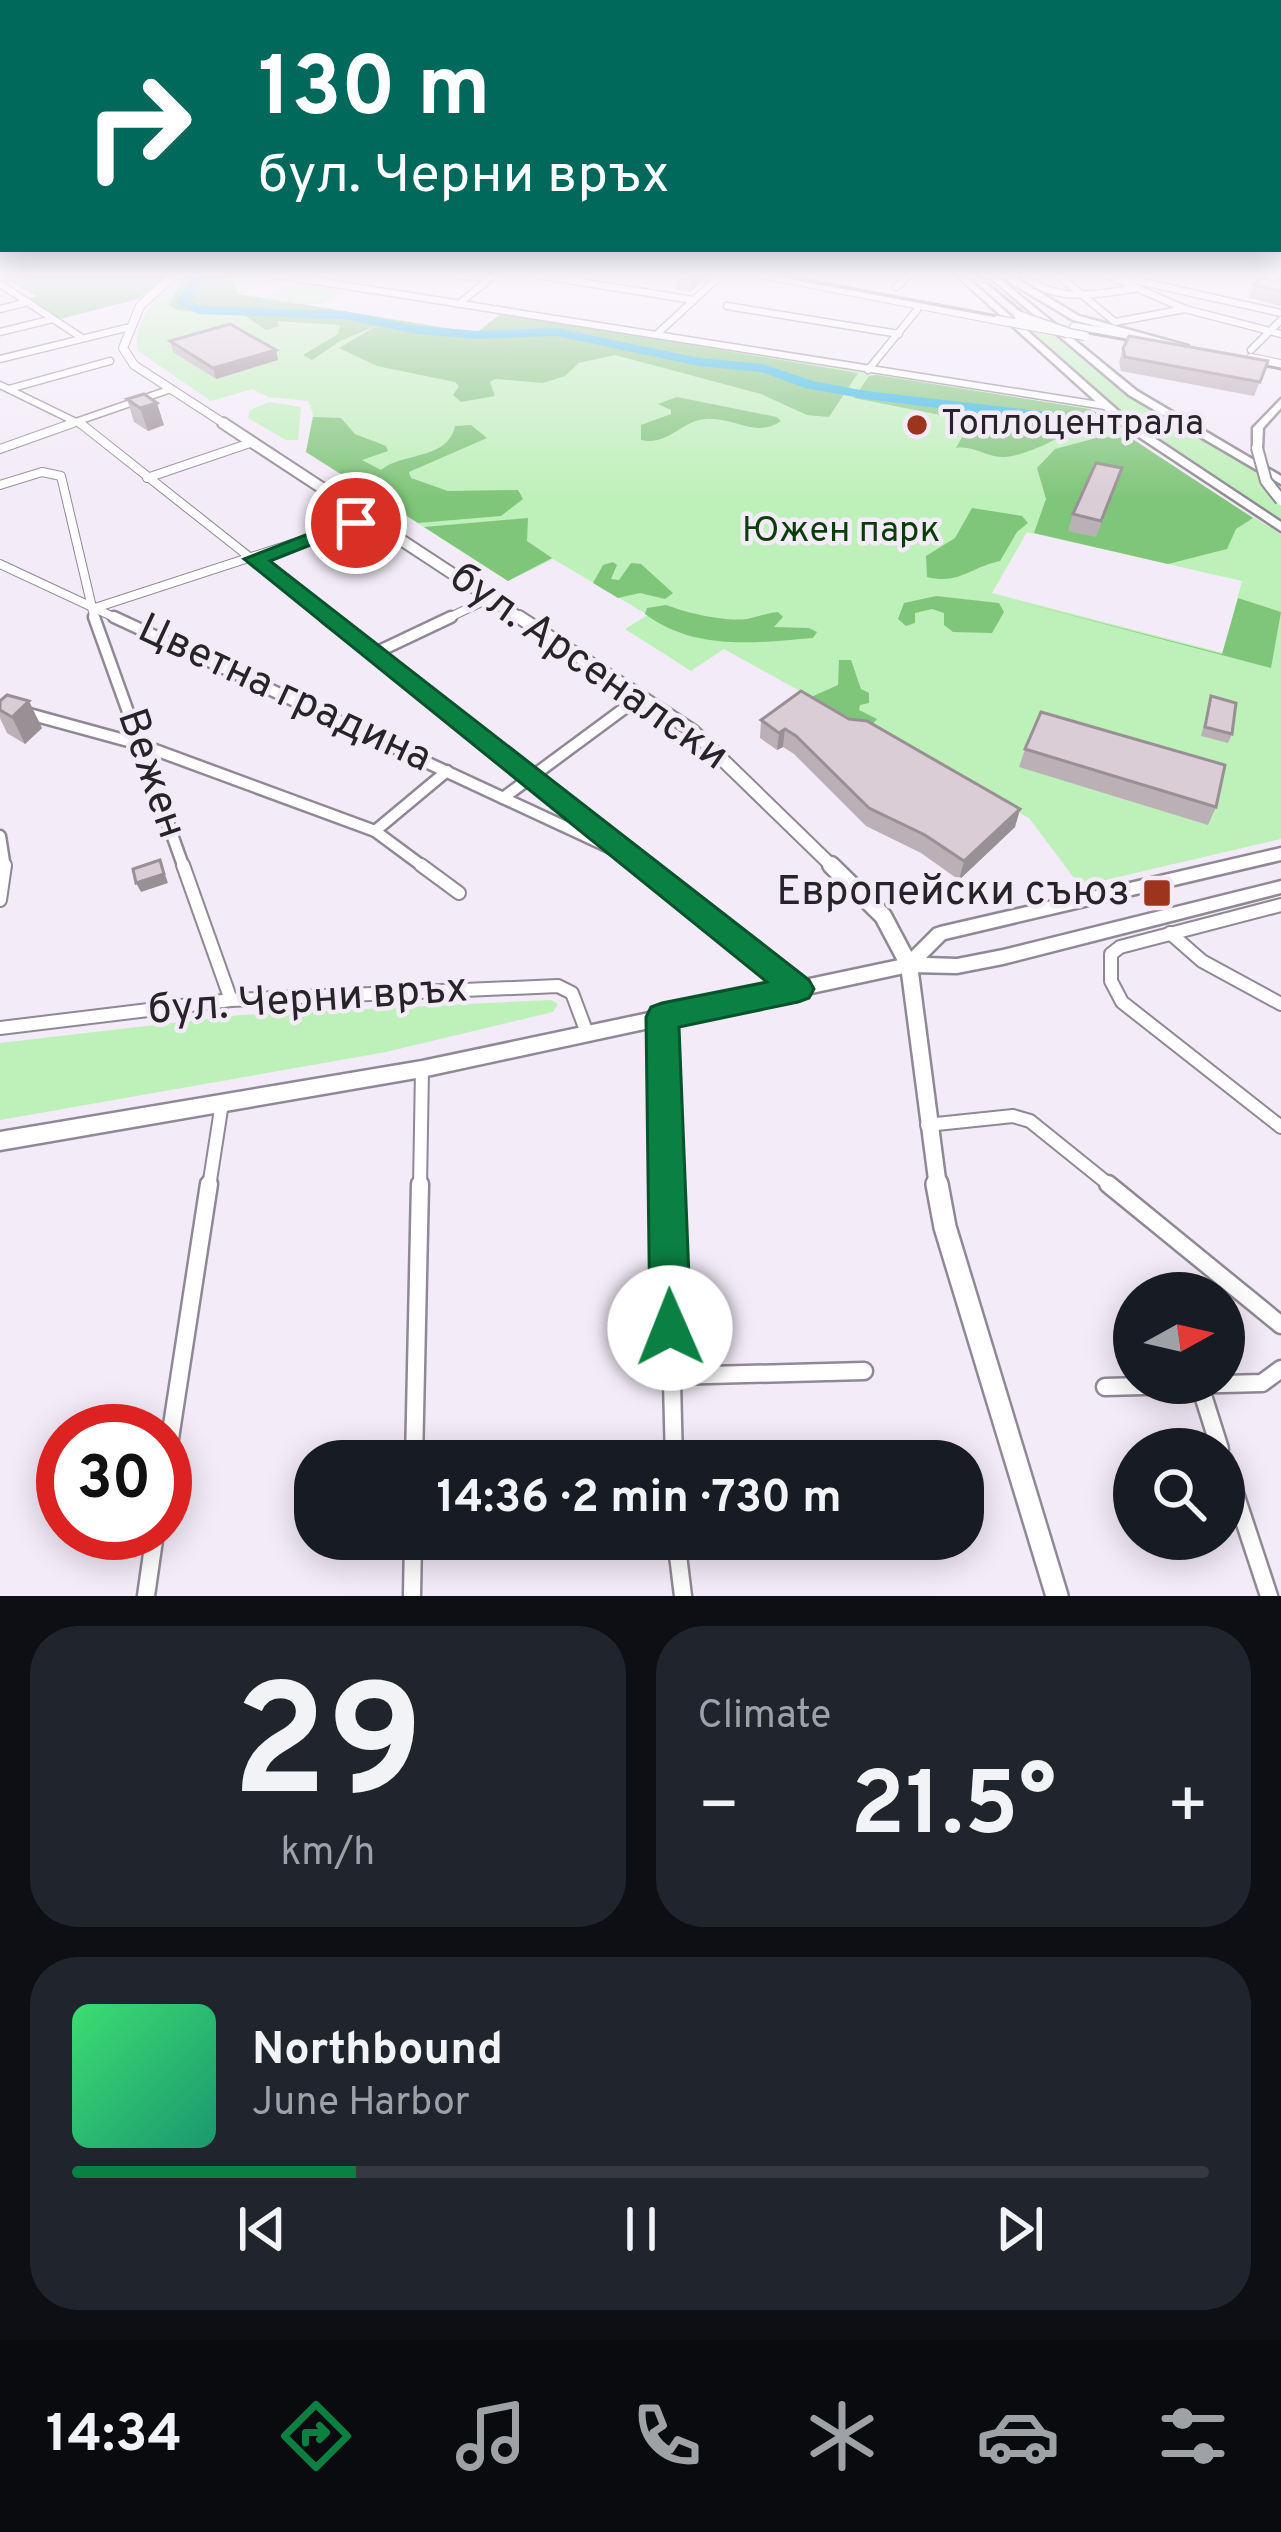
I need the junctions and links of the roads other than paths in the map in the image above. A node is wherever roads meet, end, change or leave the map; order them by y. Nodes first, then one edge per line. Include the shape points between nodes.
1 (37, 349) edge
2 (127, 349) edge
3 (747, 349) edge
4 (886, 349) edge
5 (1043, 349) edge
6 (1081, 349) edge
7 (1178, 349) edge
8 (1182, 349) edge
9 (1253, 349) edge
10 (1205, 350) edge
11 (1187, 351) junction
12 (1246, 357) joint
13 (0, 359) edge
14 (110, 361) dead end
15 (1281, 368) edge
16 (868, 370) junction
17 (4, 387) edge
18 (170, 389) junction
19 (1281, 402) edge
20 (1105, 406) junction
21 (1281, 416) edge
22 (78, 422) junction
23 (253, 442) junction
24 (1257, 448) junction
25 (0, 449) edge
26 (147, 478) junction
27 (1281, 481) edge
28 (0, 485) edge
29 (1281, 500) edge
30 (368, 518) junction
31 (1281, 527) edge
32 (255, 559) junction
33 (0, 564) edge
34 (490, 598) junction
35 (94, 608) junction
36 (375, 653) junction
37 (641, 697) junction
38 (0, 706) edge
39 (139, 744) junction
40 (447, 771) junction
41 (530, 777) junction
42 (502, 798) junction
43 (375, 831) junction
44 (0, 836) edge
45 (1281, 854) edge
46 (633, 858) junction
47 (1281, 887) edge
48 (459, 893) dead end
49 (0, 900) edge
50 (1281, 905) edge
51 (1170, 933) junction
52 (909, 965) junction
53 (798, 989) junction
54 (231, 1000) junction
55 (1281, 1004) edge
56 (662, 1017) junction
57 (0, 1028) edge
58 (587, 1033) junction
59 (422, 1069) junction
60 (222, 1103) junction
61 (927, 1125) junction
62 (1281, 1127) edge
63 (0, 1141) edge
64 (1281, 1324) edge
65 (1281, 1369) edge
66 (864, 1371) dead end
67 (671, 1376) junction
68 (1245, 1384) edge
69 (1105, 1388) dead end
70 (1113, 1388) edge
71 (175, 1404) edge
72 (414, 1440) edge
73 (673, 1440) edge
74 (1245, 1523) edge
75 (151, 1560) edge
76 (413, 1560) edge
77 (678, 1560) edge
78 (146, 1596) edge
79 (412, 1596) edge
80 (682, 1596) edge
81 (1058, 1596) edge
82 (1269, 1596) edge

1 - 13 street
2 - 18 street, бул. Арсеналски
3 - 16 street
4 - 16 street
5 - 20 main road
6 - 27 main road via 1132,393
7 - 11 street
8 - 11 main road
9 - 12 street
10 - 11 street
12 - 15 street
14 - 17 street
16 - 20 street
17 - 22 street
18 - 22 street
18 - 23 street, бул. Арсеналски
19 - 24 main road via 1258,428
20 - 31 main road
21 - 24 main road
22 - 25 street
22 - 26 street
23 - 26 street
23 - 30 street, бул. Арсеналски
24 - 29 main road, bridge
26 - 32 street
28 - 35 street, Вежен via 42,472 61,476
30 - 32 street
30 - 34 street, бул. Арсеналски
32 - 35 street
32 - 36 street
33 - 35 street, Цветна градина
34 - 36 street
34 - 37 street, бул. Арсеналски
35 - 39 street, Вежен
35 - 40 street, Цветна градина
36 - 41 street
37 - 41 street
37 - 52 street, бул. Арсеналски via 693,731 804,835 883,916
38 - 39 street
39 - 43 street
39 - 54 street, Вежен
40 - 42 street, Цветна градина
40 - 43 street
41 - 42 street
41 - 46 street
42 - 46 street, Цветна градина
43 - 48 street
44 - 49 street
45 - 52 main road, бул. Черни връх via 940,934
46 - 53 street
47 - 52 main road, бул. Черни връх via 1004,957
50 - 51 street
51 - 55 street via 1202,961
51 - 62 street via 1115,950 1109,970 1122,1002
52 - 53 main road, бул. Черни връх
52 - 61 street
53 - 56 main road, бул. Черни връх
54 - 57 street, бул. Черни връх
54 - 58 street, бул. Черни връх via 558,986 572,993
56 - 58 main road, бул. Черни връх
56 - 67 street
58 - 59 main road, бул. Черни връх
59 - 60 main road, бул. Черни връх
59 - 72 street
60 - 63 main road, бул. Черни връх
60 - 71 street
61 - 64 street via 1030,1121
61 - 81 street via 945,1227
65 - 68 street
66 - 67 street
67 - 73 street
69 - 70 street
74 - 82 street
75 - 78 street
76 - 79 street
77 - 80 street

